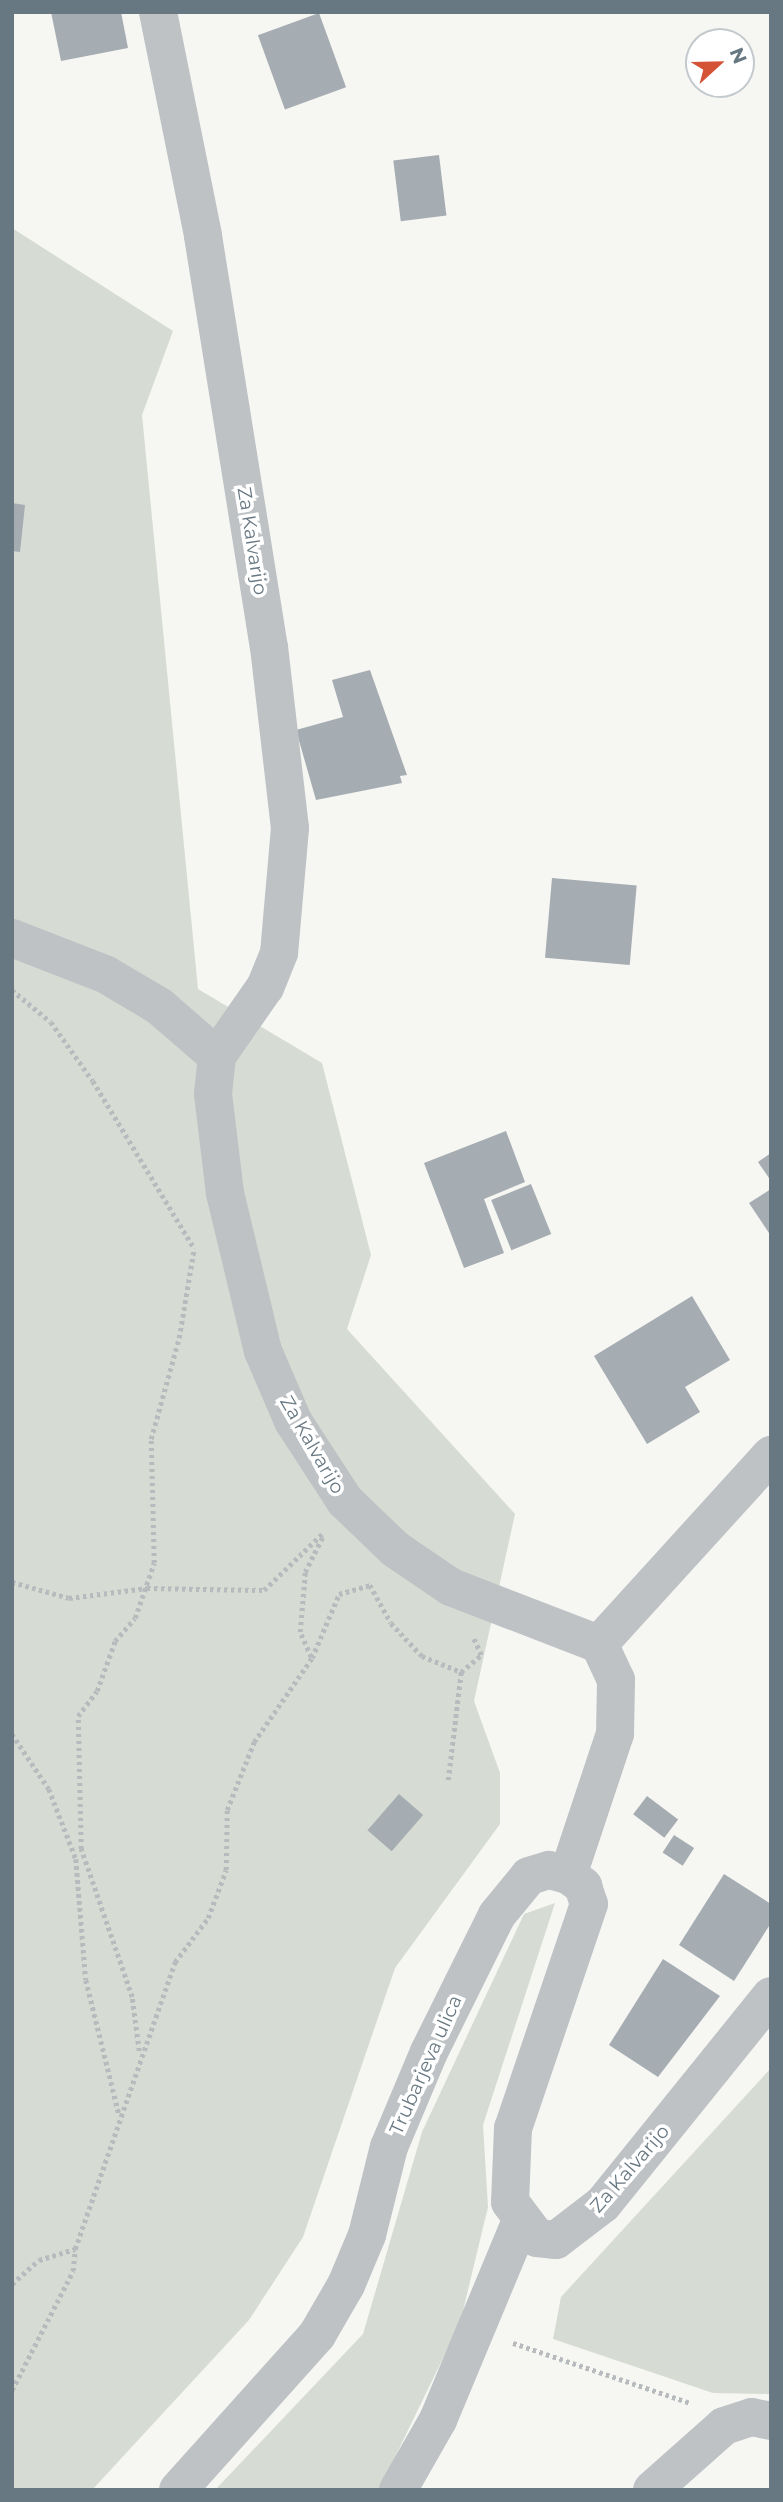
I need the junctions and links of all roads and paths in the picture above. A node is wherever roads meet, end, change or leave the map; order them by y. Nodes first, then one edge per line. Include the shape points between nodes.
1 (162, 18) edge
2 (12, 938) edge
3 (12, 990) edge
4 (217, 1056) junction
5 (194, 1248) junction
6 (200, 1258) dead end
7 (771, 1455) edge
8 (12, 1582) edge
9 (451, 1587) junction
10 (147, 1588) junction
11 (599, 1644) junction
12 (312, 1658) junction
13 (461, 1672) junction
14 (12, 1734) edge
15 (448, 1780) dead end
16 (568, 1875) junction
17 (771, 1996) edge
18 (140, 2055) junction
19 (120, 2115) junction
20 (520, 2223) junction
21 (75, 2249) junction
22 (12, 2284) edge
23 (480, 2311) junction
24 (12, 2390) edge
25 (698, 2406) dead end
26 (771, 2421) edge
27 (178, 2490) edge
28 (397, 2490) edge
29 (652, 2490) edge

1 - 4 street, Za Kalvarijo via 210,277 269,647 290,828 279,953 265,987
2 - 4 street via 105,974 159,1006
3 - 5 path via 51,1023 93,1081
4 - 9 street, Za Kalvarijo via 213,1094 225,1193 263,1351 293,1421 345,1501 395,1549
5 - 6 path
5 - 10 path via 179,1338 151,1439 154,1563
7 - 11 street
8 - 10 path via 69,1598
9 - 11 street, Za Kalvarijo
9 - 13 path via 481,1655
10 - 12 path via 264,1590 326,1529 305,1572 300,1632
10 - 18 path via 135,1618 116,1641 97,1691 78,1716 75,1788 81,1849 132,1997
11 - 16 street via 615,1680 615,1734
12 - 13 path via 339,1594 370,1585 391,1623 422,1656
12 - 18 path via 254,1742 226,1810 226,1870 208,1919 175,1962
13 - 15 path
14 - 19 path via 49,1789 76,1859 86,1980
16 - 20 street via 583,1886 588,1922 539,2039 513,2128 507,2178
16 - 27 street, Trubarjeva ulica via 549,1870 529,1876 497,1915 389,2147 367,2235 346,2285 317,2335
17 - 20 street, Za Kalvarijo via 603,2204 556,2239 537,2238
18 - 19 path
19 - 21 path
20 - 23 street
21 - 22 path via 39,2260
21 - 24 path via 74,2271 53,2318
23 - 25 path via 520,2348
23 - 28 street via 438,2420
26 - 29 street via 752,2417 724,2426

